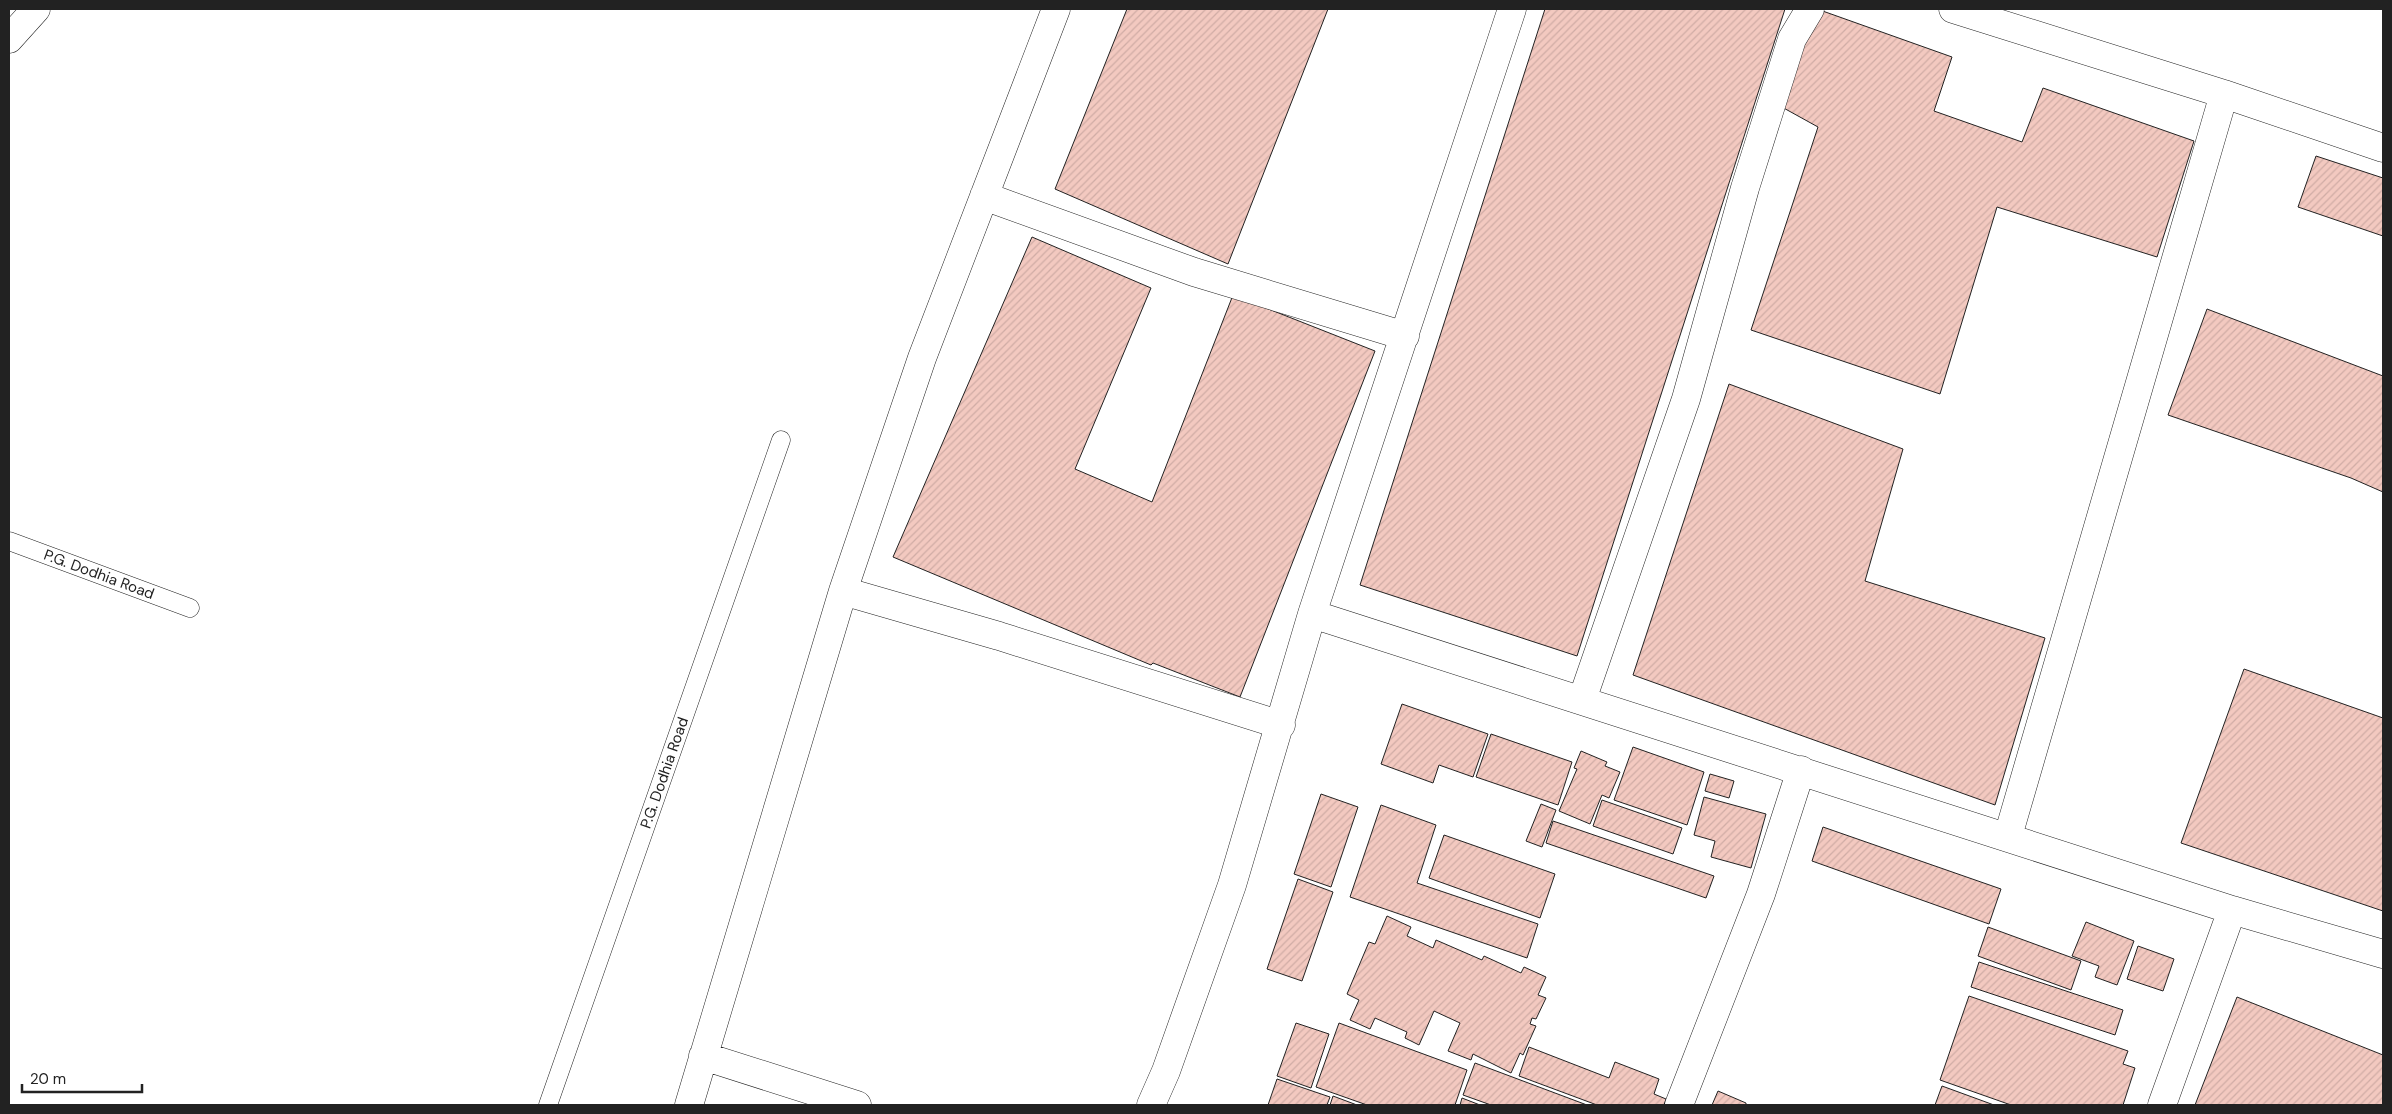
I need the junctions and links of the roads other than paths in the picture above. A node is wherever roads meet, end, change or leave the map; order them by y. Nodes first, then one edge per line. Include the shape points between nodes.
1 (36, 9) edge
2 (1056, 9) edge
3 (1512, 9) edge
4 (1810, 9) edge
5 (1953, 9) edge
6 (9, 39) edge
7 (2224, 94) junction
8 (2383, 148) edge
9 (984, 196) junction
10 (1405, 336) junction
11 (781, 440) dead end
12 (9, 541) edge
13 (843, 591) junction
14 (190, 608) dead end
15 (1312, 614) junction
16 (1582, 700) junction
17 (1281, 725) junction
18 (1801, 770) junction
19 (2008, 836) junction
20 (2232, 910) junction
21 (2383, 954) edge
22 (702, 1056) junction
23 (548, 1105) edge
24 (689, 1105) edge
25 (858, 1105) edge
26 (1151, 1105) edge
27 (1679, 1105) edge
28 (2162, 1105) edge

1 - 6 street
2 - 9 street
3 - 10 street
4 - 16 street via 1792,39 1745,188 1686,399
5 - 7 street
7 - 8 street
7 - 19 street
9 - 10 street via 1194,272
9 - 13 street via 922,358
10 - 15 street
11 - 23 lane, P.G. Dodhia Road
12 - 14 lane, P.G. Dodhia Road
13 - 17 street via 999,636
13 - 22 street
15 - 16 street
15 - 17 street
16 - 18 street
17 - 26 street via 1232,885
18 - 19 street
18 - 27 street via 1761,894
19 - 20 street
20 - 21 street
20 - 28 street
22 - 24 street
22 - 25 street

